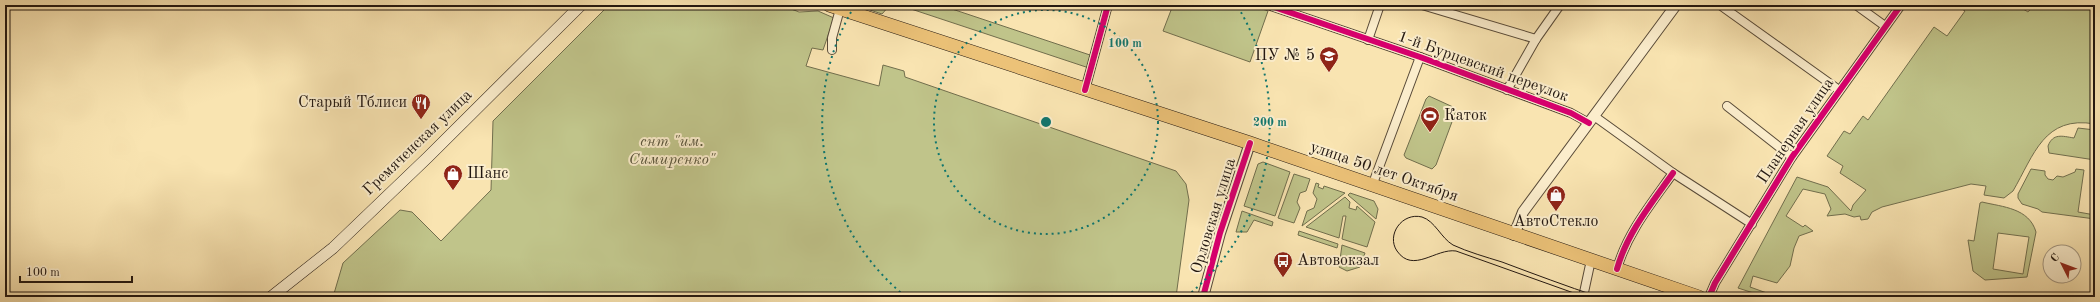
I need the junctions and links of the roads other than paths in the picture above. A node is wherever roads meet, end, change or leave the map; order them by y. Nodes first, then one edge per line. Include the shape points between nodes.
1 (581, 5) edge
2 (1108, 5) edge
3 (1380, 5) edge
4 (1422, 5) edge
5 (1560, 5) edge
6 (1676, 5) edge
7 (1720, 5) edge
8 (1856, 5) edge
9 (1901, 5) edge
10 (1273, 6) edge
11 (835, 7) edge
12 (1885, 26) junction
13 (1536, 39) junction
14 (1368, 40) junction
15 (832, 50) dead end
16 (1420, 57) junction
17 (1085, 90) junction
18 (1507, 90) junction
19 (1839, 90) junction
20 (1728, 106) dead end
21 (1591, 119) junction
22 (1250, 143) junction
23 (1792, 157) junction
24 (1673, 173) junction
25 (1372, 186) junction
26 (1752, 224) junction
27 (1514, 235) junction
28 (1591, 260) junction
29 (1616, 269) junction
30 (271, 297) edge
31 (1203, 297) edge
32 (1583, 297) edge
33 (1699, 297) edge
34 (1709, 297) edge

1 - 30 main road, Гремяченская улица via 342,239
2 - 17 street
3 - 14 street
4 - 13 street
5 - 13 street
6 - 21 street
7 - 19 street
8 - 12 street
9 - 12 street, Планерная улица
10 - 14 street, 1-й Бурцевский переулок
11 - 15 street
11 - 17 main road, улица 50 лет Октября
12 - 19 street, Планерная улица
13 - 18 street
14 - 16 street, 1-й Бурцевский переулок
16 - 18 street, 1-й Бурцевский переулок
16 - 25 street
17 - 22 main road, улица 50 лет Октября
18 - 21 street, 1-й Бурцевский переулок
19 - 23 street, Планерная улица
20 - 23 street
21 - 24 street, 1-й Бурцевский переулок
21 - 27 street via 1523,212
22 - 25 main road, улица 50 лет Октября
22 - 31 street, Орловская улица via 1220,233
23 - 26 street, Планерная улица
24 - 26 street, 1-й Бурцевский переулок
24 - 29 street via 1622,250
25 - 27 main road, улица 50 лет Октября
26 - 34 street, Планерная улица
27 - 28 main road, улица 50 лет Октября
28 - 29 main road, улица 50 лет Октября
28 - 32 street
29 - 33 main road, улица 50 лет Октября

